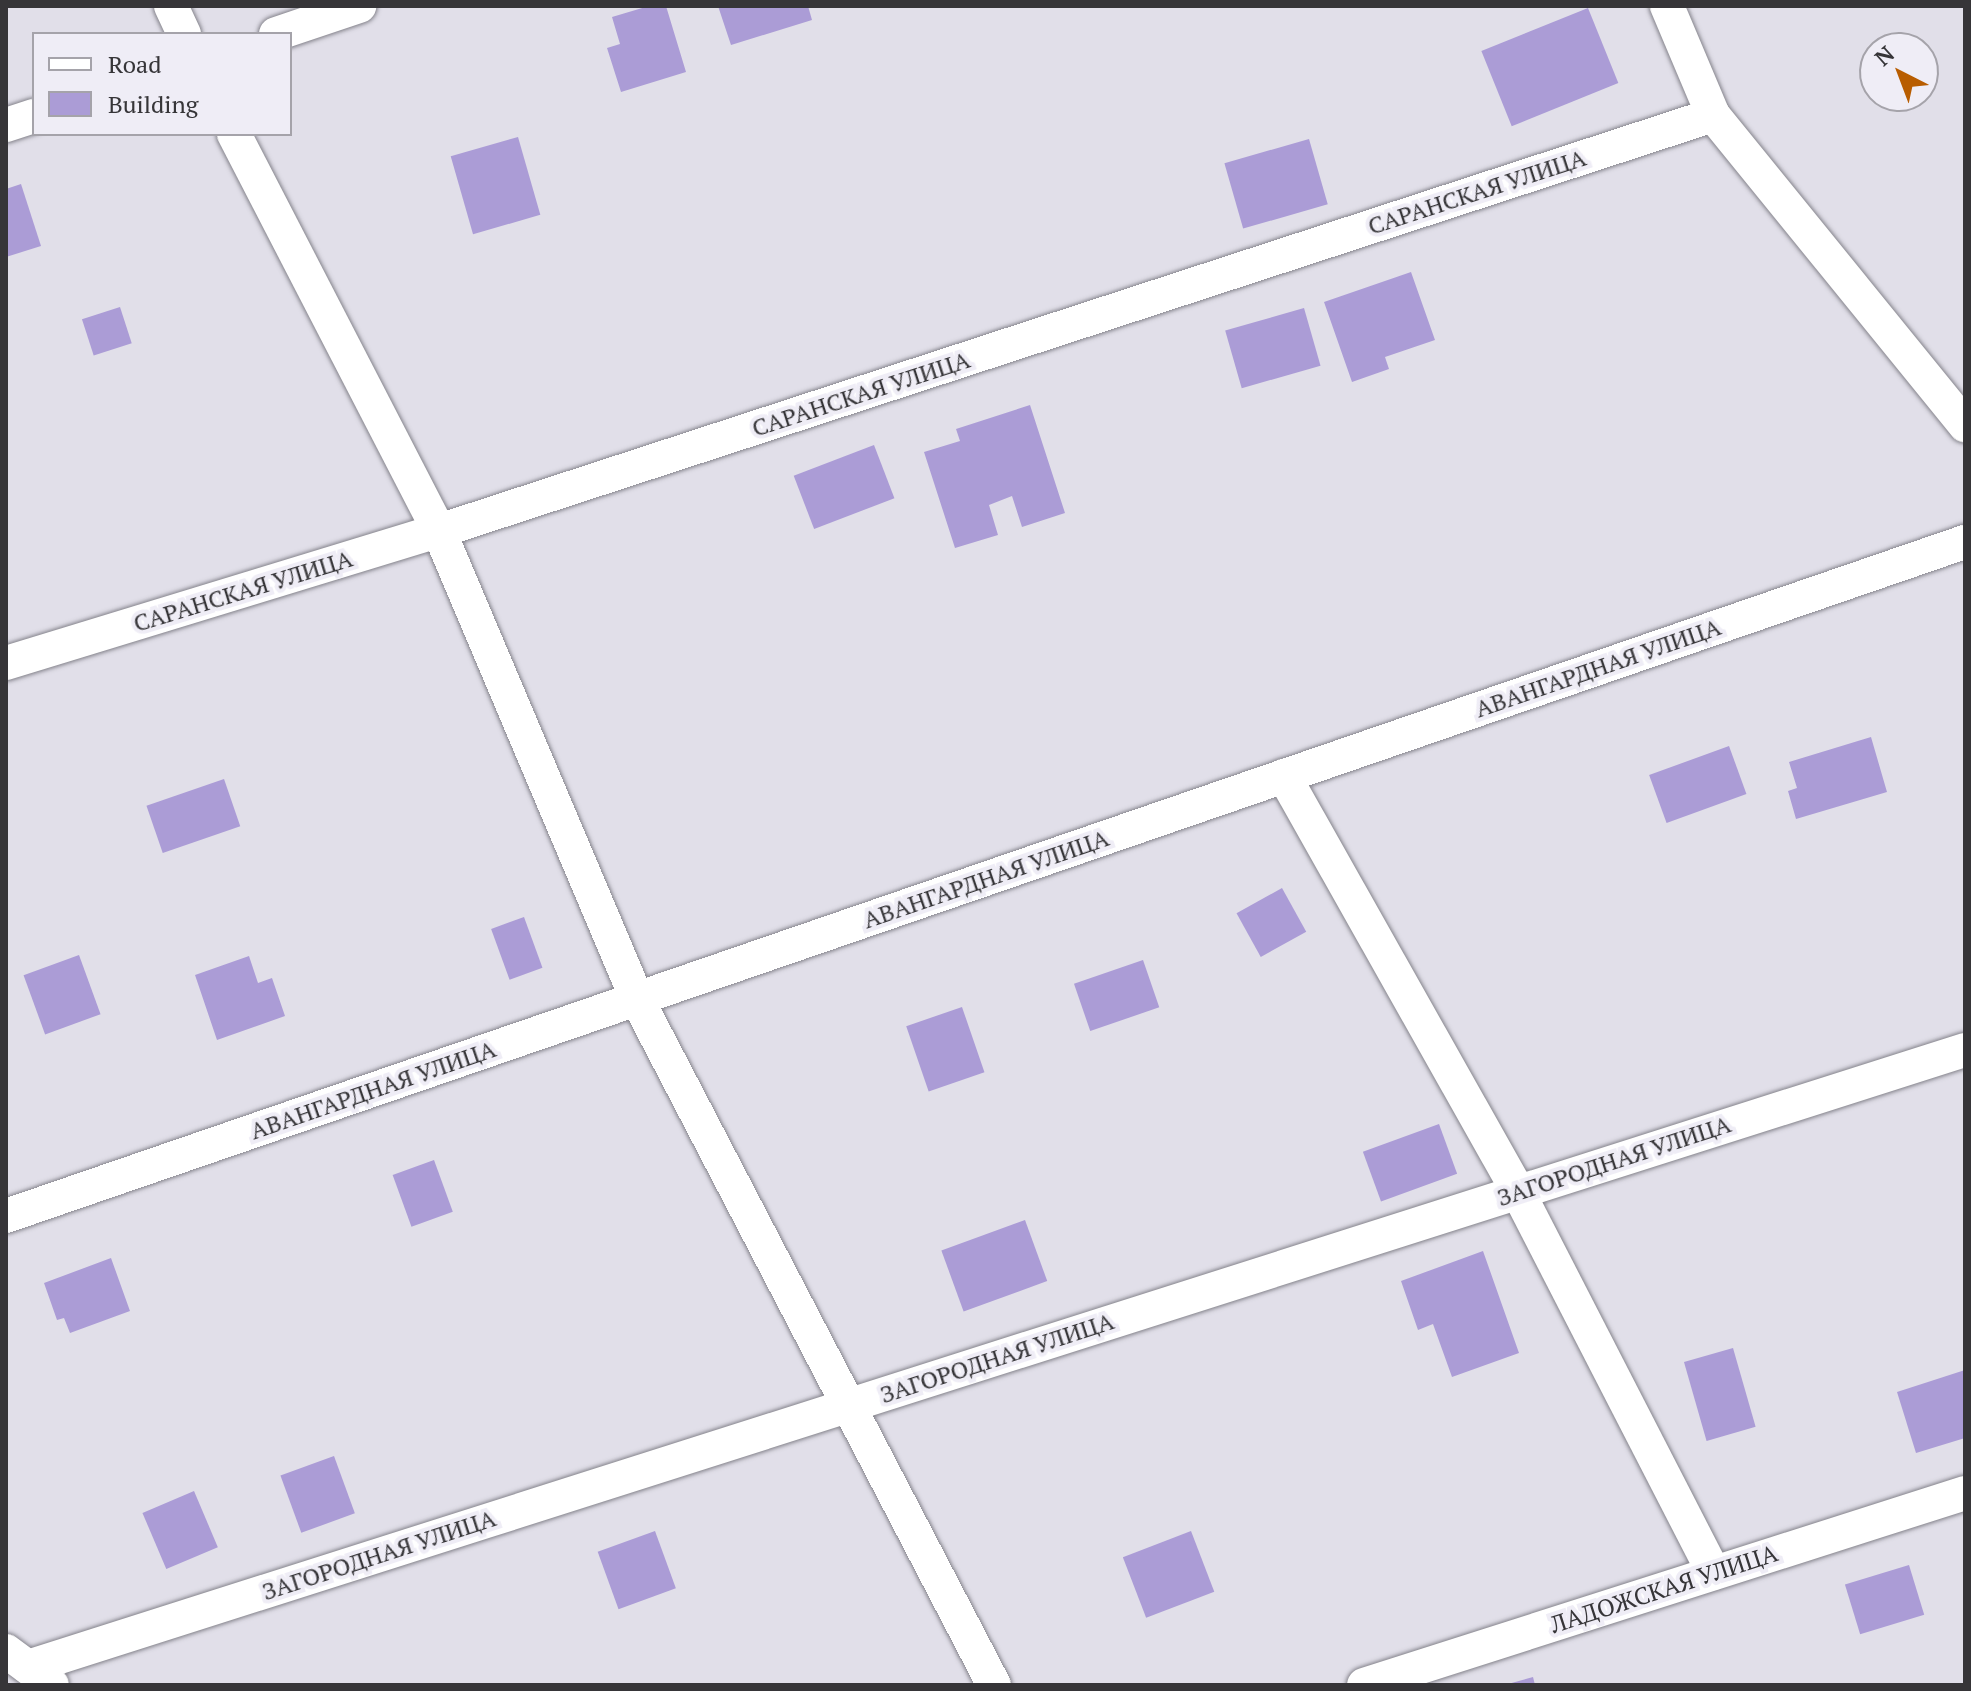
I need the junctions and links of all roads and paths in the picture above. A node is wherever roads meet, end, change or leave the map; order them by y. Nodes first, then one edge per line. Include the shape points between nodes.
1 (171, 6) edge
2 (359, 6) edge
3 (1667, 6) edge
4 (183, 32) edge
5 (282, 32) edge
6 (1713, 115) junction
7 (32, 117) edge
8 (6, 125) edge
9 (235, 136) edge
10 (1965, 425) edge
11 (439, 531) junction
12 (1965, 542) edge
13 (6, 663) edge
14 (1284, 776) junction
15 (637, 999) junction
16 (1965, 1050) edge
17 (1518, 1192) junction
18 (6, 1216) edge
19 (848, 1405) junction
20 (1965, 1493) edge
21 (1714, 1573) junction
22 (29, 1668) edge
23 (994, 1685) edge
24 (1364, 1685) edge

1 - 4 street
2 - 5 street
3 - 6 street
6 - 10 street
6 - 11 street, САРАНСКАЯ УЛИЦА
7 - 8 street
9 - 11 street
11 - 13 street, САРАНСКАЯ УЛИЦА
11 - 15 street
12 - 14 street, АВАНГАРДНАЯ УЛИЦА
14 - 15 street, АВАНГАРДНАЯ УЛИЦА
14 - 17 street
15 - 18 street, АВАНГАРДНАЯ УЛИЦА
15 - 19 street
16 - 17 street, ЗАГОРОДНАЯ УЛИЦА
17 - 19 street, ЗАГОРОДНАЯ УЛИЦА
17 - 21 street
19 - 22 street, ЗАГОРОДНАЯ УЛИЦА
19 - 23 street
20 - 21 street, ЛАДОЖСКАЯ УЛИЦА
21 - 24 street, ЛАДОЖСКАЯ УЛИЦА

